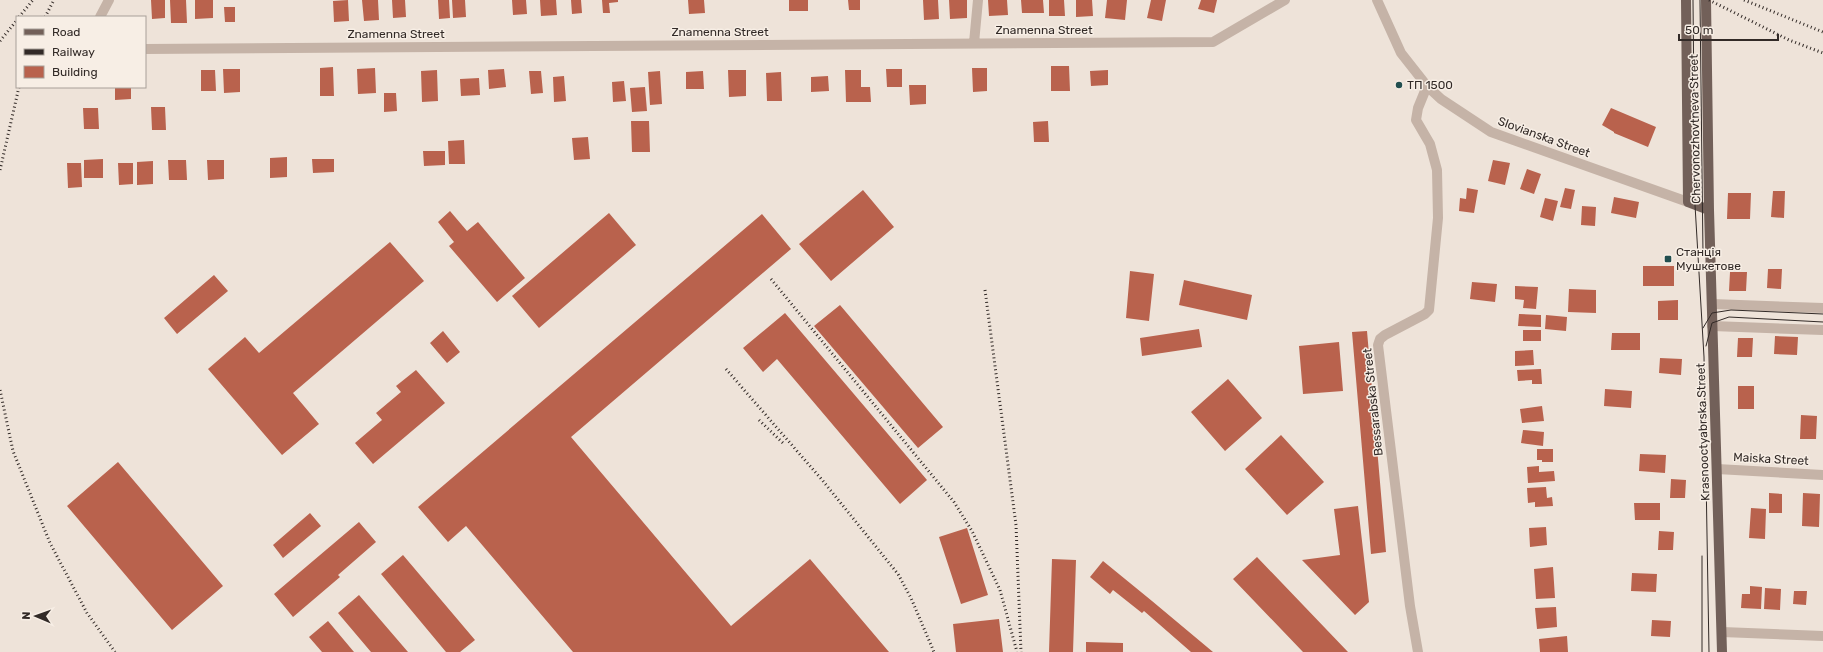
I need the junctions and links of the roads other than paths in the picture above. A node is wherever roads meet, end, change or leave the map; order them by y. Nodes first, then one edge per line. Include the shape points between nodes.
1 (109, 0) edge
2 (978, 0) edge
3 (1285, 0) edge
4 (1377, 0) edge
5 (1686, 0) edge
6 (1706, 0) edge
7 (101, 16) edge
8 (974, 44) junction
9 (146, 49) edge
10 (1427, 86) junction
11 (1688, 202) junction
12 (1709, 210) junction
13 (1712, 304) junction
14 (1823, 308) edge
15 (1712, 326) junction
16 (1823, 330) edge
17 (1717, 469) junction
18 (1823, 475) edge
19 (1722, 632) junction
20 (1823, 636) edge
21 (1418, 652) edge
22 (1722, 652) edge

1 - 7 street
2 - 8 street
3 - 8 street, Znamenna Street via 1213,42
4 - 10 street, Slovianska Street via 1401,53
5 - 11 main road, Chervonozhovtneva Street
6 - 12 main road, Chervonozhovtneva Street
8 - 9 street, Znamenna Street
10 - 11 street, Slovianska Street via 1441,99 1490,132
10 - 21 street, Bessarabska Street via 1416,120 1430,144 1437,170 1438,218 1429,310 1426,314 1384,335 1378,345
11 - 12 main road
12 - 13 main road, Krasnooctyabrska Street
13 - 14 street
13 - 15 main road, Krasnooctyabrska Street
15 - 16 street
15 - 17 main road, Krasnooctyabrska Street
17 - 18 street, Maiska Street
17 - 19 main road, Krasnooctyabrska Street
19 - 20 street
19 - 22 main road, Krasnooctyabrska Street

